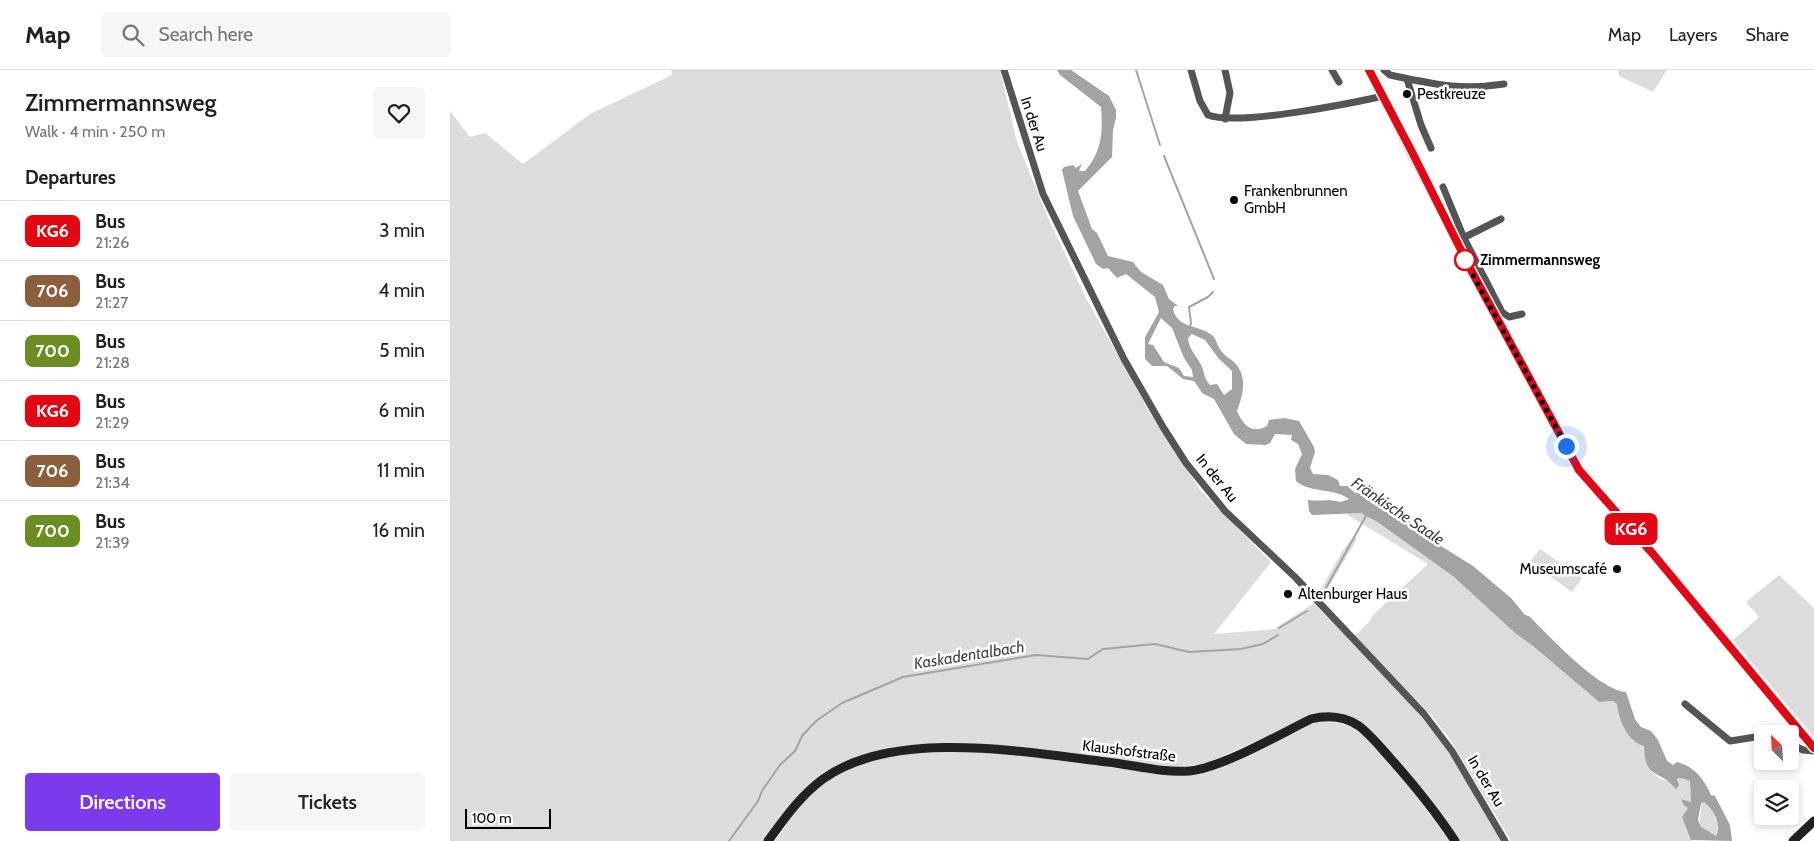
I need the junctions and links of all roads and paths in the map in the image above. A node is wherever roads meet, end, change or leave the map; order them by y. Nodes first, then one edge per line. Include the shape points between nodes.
1 (1004, 70) edge
2 (1191, 70) edge
3 (1225, 70) edge
4 (1332, 70) edge
5 (1369, 70) edge
6 (1384, 70) edge
7 (1407, 79) junction
8 (1339, 82) dead end
9 (1504, 84) dead end
10 (1384, 96) junction
11 (1225, 119) junction
12 (1431, 148) dead end
13 (1442, 187) dead end
14 (1501, 219) dead end
15 (1460, 240) junction
16 (1522, 314) dead end
17 (1685, 704) dead end
18 (1754, 737) edge
19 (1799, 748) edge
20 (1814, 749) edge
21 (1814, 821) edge
22 (768, 841) edge
23 (1455, 841) edge
24 (1505, 841) edge
25 (1793, 841) edge

1 - 24 street, In der Au via 1043,194 1124,359 1186,462 1226,511 1295,577 1424,714 1452,751
2 - 11 street via 1200,101 1208,115
3 - 11 street via 1230,93
4 - 8 street
5 - 10 main road
6 - 7 street
7 - 9 street via 1452,88 1474,89
7 - 12 street
10 - 11 street
10 - 15 main road
13 - 15 street
14 - 15 street
15 - 16 street via 1502,312 1509,317
15 - 20 main road via 1579,470
17 - 18 street via 1730,741
19 - 20 street
21 - 25 main road
22 - 23 main road, Klaushofstraße via 798,800 824,778 883,753 921,747 948,748 1190,771 1214,764 1311,719 1326,716 1358,725 1377,743 1421,794

